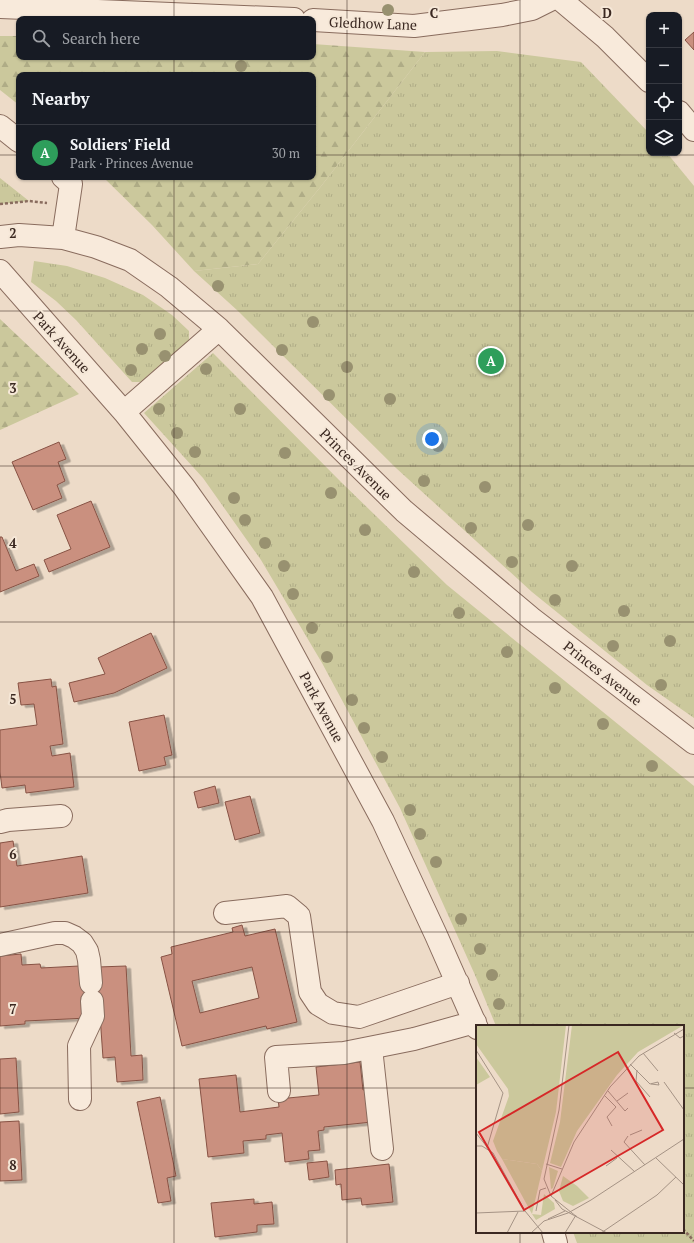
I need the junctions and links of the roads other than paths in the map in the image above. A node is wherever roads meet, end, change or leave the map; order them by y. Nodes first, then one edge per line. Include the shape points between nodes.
1 (550, 0) edge
2 (561, 0) edge
3 (0, 7) edge
4 (220, 16) edge
5 (316, 20) edge
6 (646, 78) edge
7 (682, 116) edge
8 (0, 126) edge
9 (694, 130) edge
10 (16, 139) edge
11 (66, 180) edge
12 (0, 236) edge
13 (63, 238) junction
14 (0, 272) edge
15 (219, 329) junction
16 (124, 412) junction
17 (694, 743) edge
18 (60, 816) dead end
19 (0, 822) edge
20 (225, 913) dead end
21 (0, 945) edge
22 (458, 984) junction
23 (476, 1025) edge
24 (371, 1048) junction
25 (279, 1091) dead end
26 (80, 1099) dead end
27 (382, 1149) dead end
28 (553, 1233) edge
29 (556, 1243) edge

1 - 5 street, Gledhow Lane via 532,9 502,15 414,26
2 - 6 street via 605,37
3 - 4 street
7 - 9 street
8 - 10 street
11 - 13 street via 71,184
12 - 13 street, Princes Avenue
13 - 15 street, Princes Avenue via 130,260 170,286
14 - 16 street, Park Avenue
15 - 16 street
15 - 17 street, Princes Avenue via 404,511 531,618
16 - 22 street, Park Avenue via 184,487 262,597 383,821
18 - 19 street
20 - 22 street via 287,906 299,916 310,992 318,1004 333,1013 359,1017
21 - 26 street via 55,933 74,937 87,951 93,1016 79,1046
22 - 23 street, Park Avenue
23 - 24 street
24 - 25 street via 344,1053 276,1057
24 - 27 street
28 - 29 street

